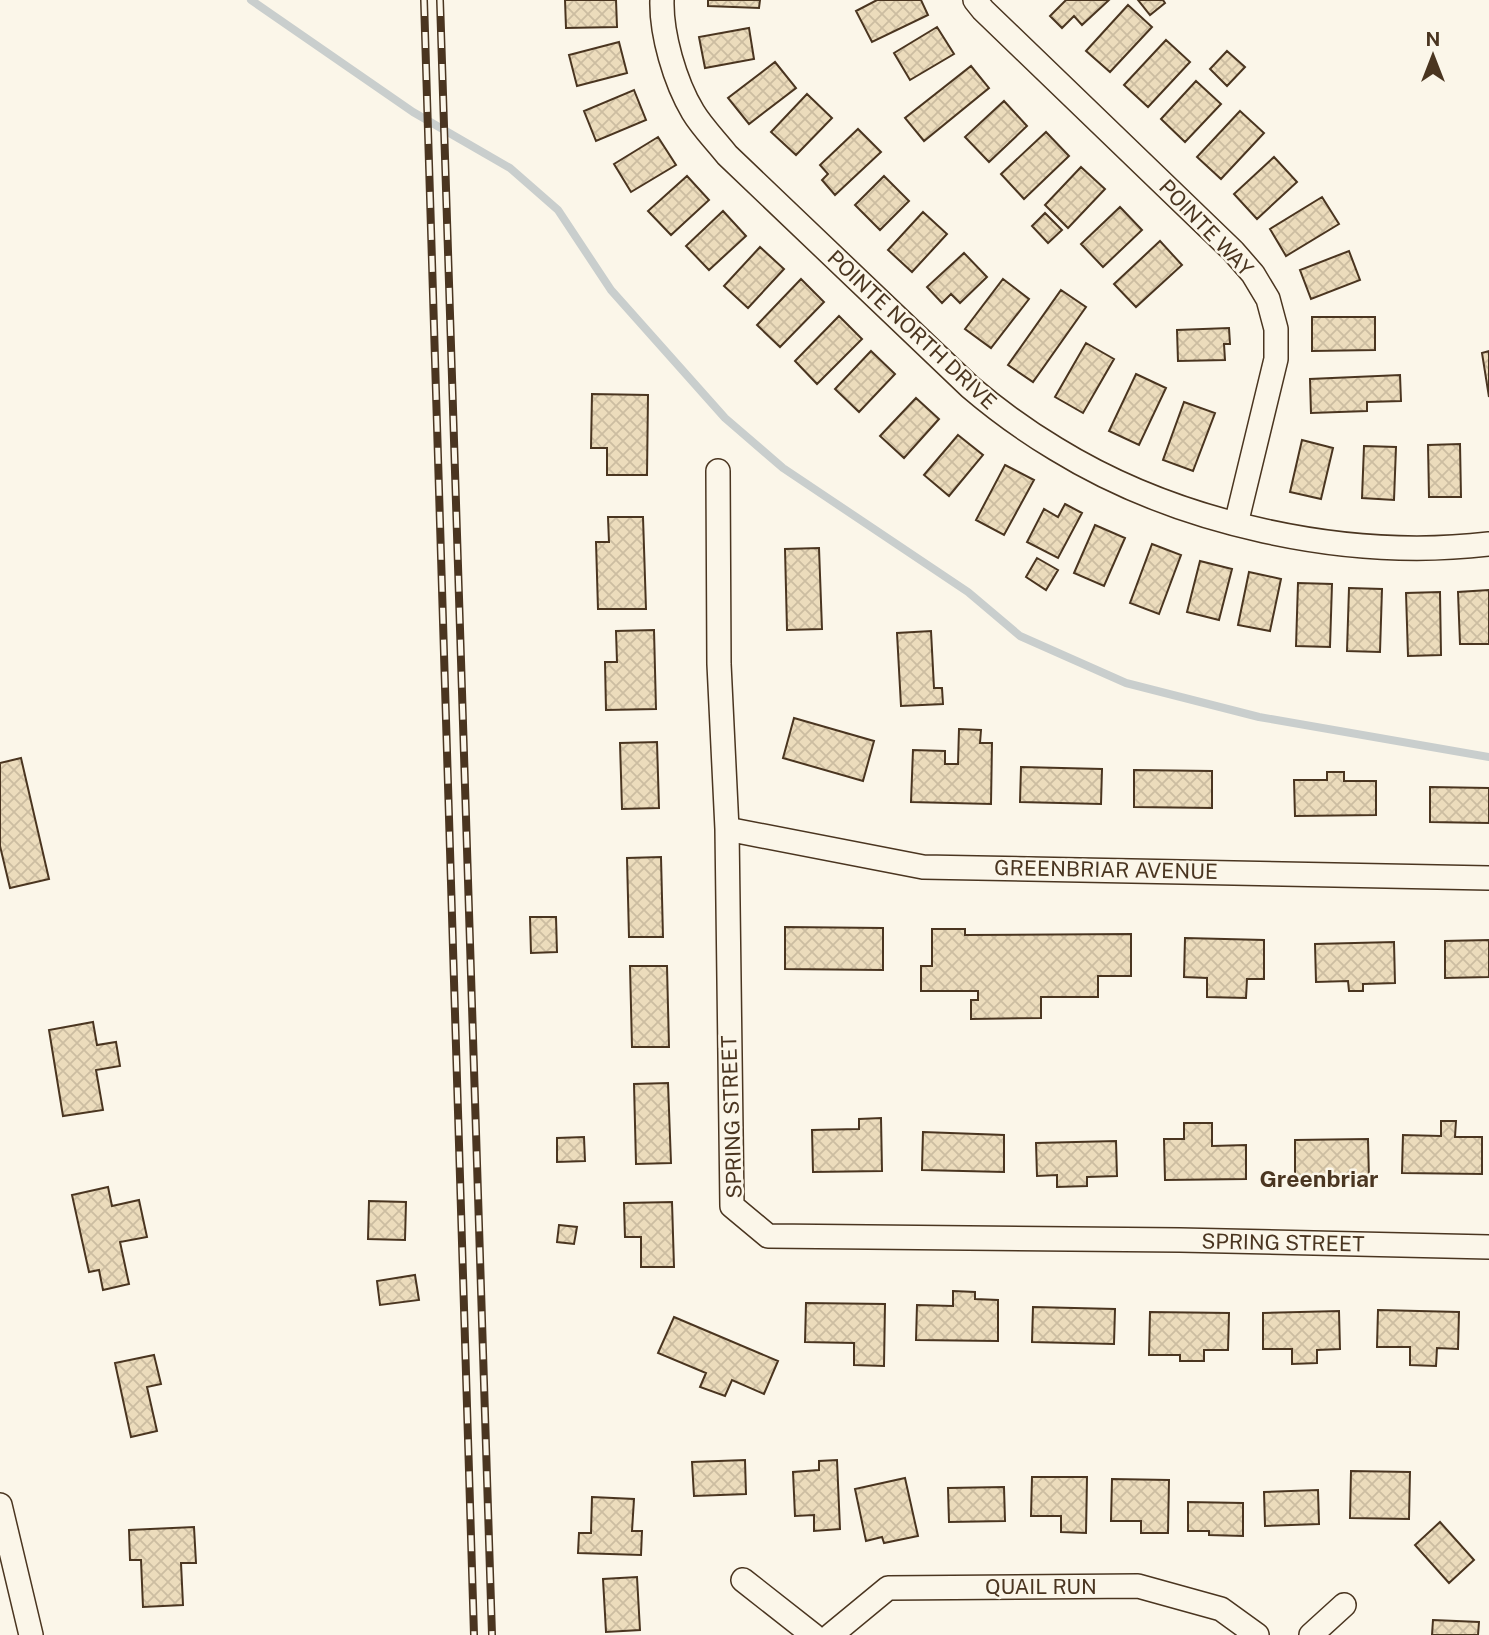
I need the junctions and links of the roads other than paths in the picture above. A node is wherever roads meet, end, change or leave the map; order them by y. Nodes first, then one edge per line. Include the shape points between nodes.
1 (662, 0) edge
2 (975, 0) edge
3 (718, 471) dead end
4 (1236, 524) junction
5 (1489, 544) edge
6 (727, 830) junction
7 (1489, 878) edge
8 (1489, 1247) edge
9 (0, 1505) edge
10 (743, 1580) dead end
11 (9, 1583) edge
12 (1344, 1605) dead end
13 (31, 1635) edge
14 (813, 1635) edge
15 (831, 1635) edge
16 (1257, 1635) edge
17 (1311, 1635) edge

1 - 4 street, POINTE NORTH DRIVE via 673,67 693,112 727,155 953,372 998,411 1056,450 1160,499
2 - 4 street, POINTE WAY via 1233,251 1268,299 1276,329 1276,359
3 - 6 street, SPRING STREET via 719,664
4 - 5 street, POINTE NORTH DRIVE via 1383,547
6 - 7 street, GREENBRIAR AVENUE via 923,867
6 - 8 street, SPRING STREET via 732,1206 768,1236
9 - 11 street
10 - 14 street
11 - 13 street
12 - 17 street
15 - 16 street, QUAIL RUN via 888,1588 1138,1586 1221,1609

